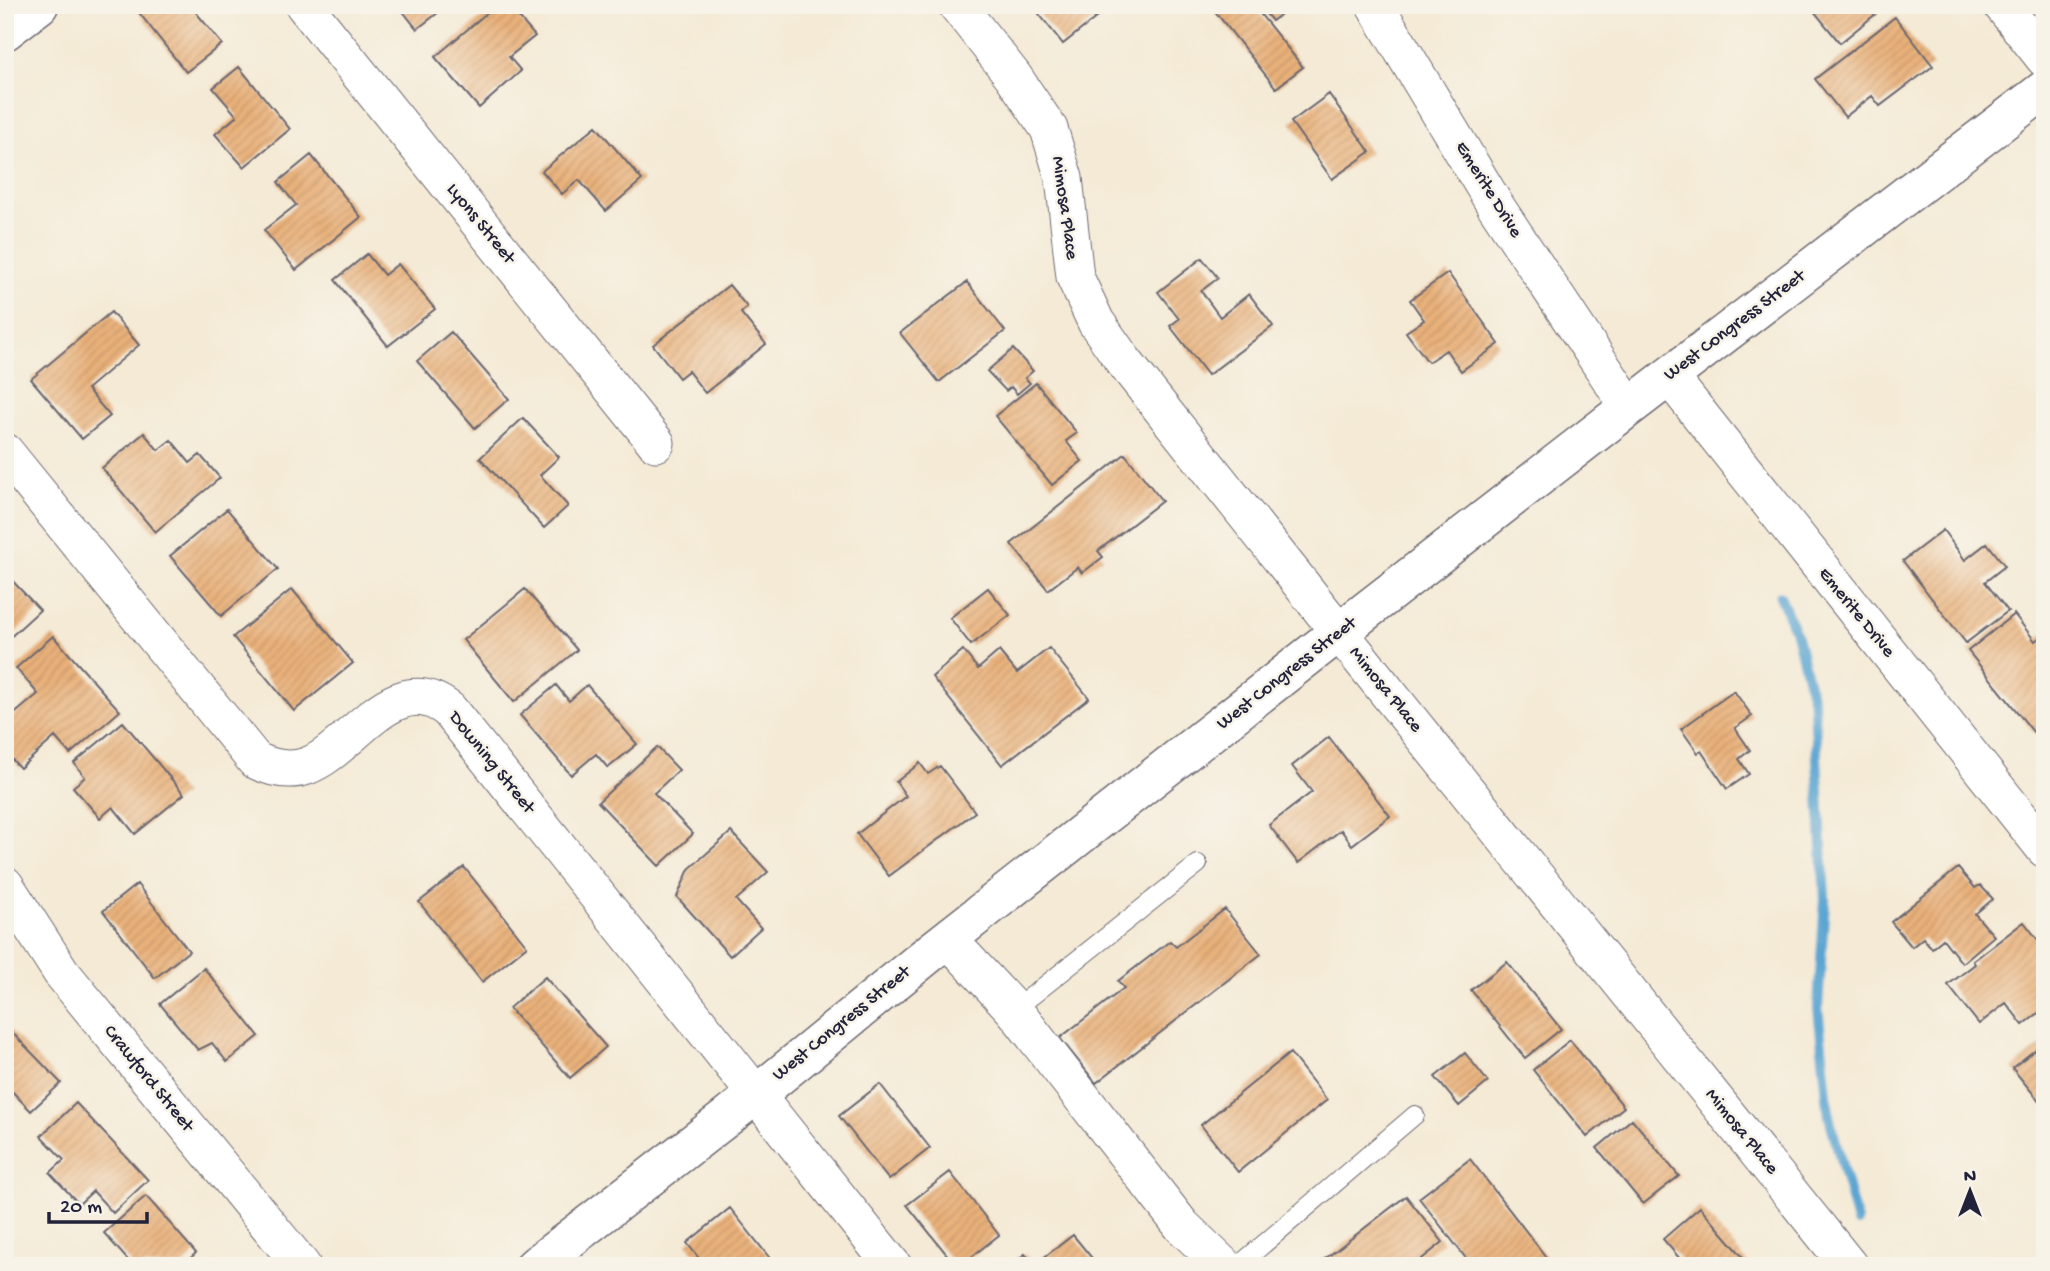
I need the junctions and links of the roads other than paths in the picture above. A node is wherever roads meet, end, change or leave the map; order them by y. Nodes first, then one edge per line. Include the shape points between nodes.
1 (39, 5) edge
2 (303, 5) edge
3 (957, 5) edge
4 (1375, 5) edge
5 (2003, 5) edge
6 (5, 31) edge
7 (2045, 59) edge
8 (2045, 89) edge
9 (1669, 376) junction
10 (1629, 407) junction
11 (656, 443) dead end
12 (5, 452) edge
13 (1339, 632) junction
14 (2045, 849) edge
15 (1198, 864) dead end
16 (5, 885) edge
17 (949, 940) junction
18 (1014, 1010) junction
19 (757, 1094) junction
20 (1415, 1115) dead end
21 (302, 1266) edge
22 (535, 1266) edge
23 (893, 1266) edge
24 (1224, 1266) edge
25 (1238, 1266) edge
26 (1849, 1266) edge

1 - 6 main road
2 - 11 street, Lyons Street
3 - 13 street, Mimosa Place via 1013,76 1052,136 1064,178 1075,277 1096,322
4 - 10 street, Emerite Drive via 1495,205
5 - 7 street
8 - 9 main road, West Congress Street
9 - 10 main road, West Congress Street
9 - 14 street, Emerite Drive
10 - 13 main road, West Congress Street
12 - 19 street, Downing Street via 255,760 285,769 306,766 382,710 410,697 437,700 449,710
13 - 17 main road, West Congress Street
13 - 26 street, Mimosa Place
15 - 18 lane
16 - 21 street, Crawford Street via 61,972
17 - 18 street
17 - 19 main road, West Congress Street
18 - 24 street via 1182,1226
19 - 22 main road, West Congress Street
19 - 23 street, Downing Street
20 - 25 lane

